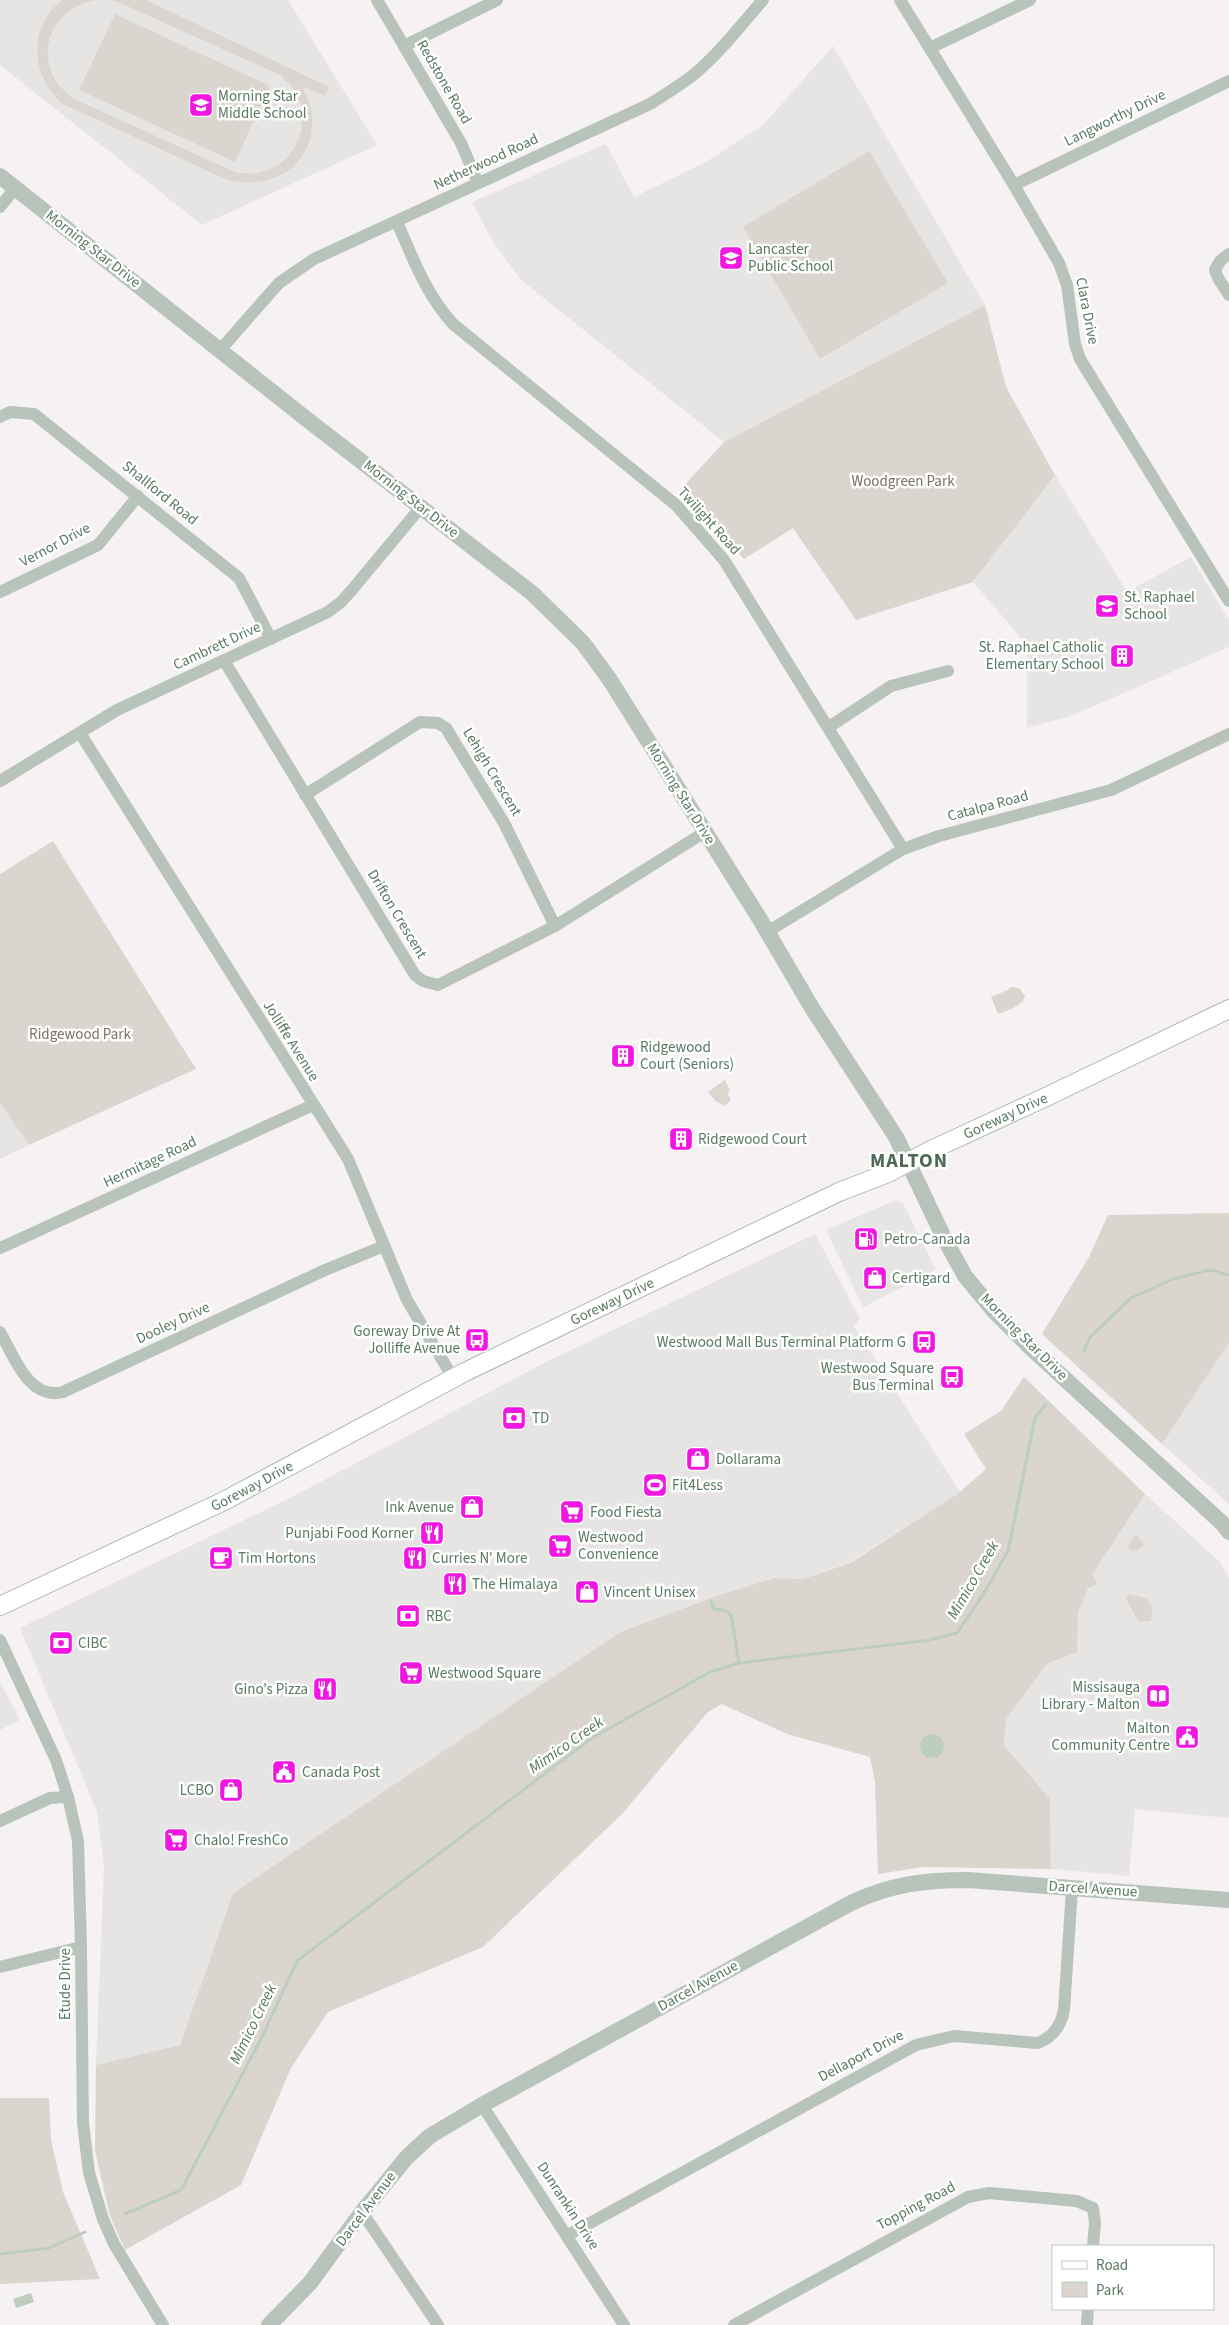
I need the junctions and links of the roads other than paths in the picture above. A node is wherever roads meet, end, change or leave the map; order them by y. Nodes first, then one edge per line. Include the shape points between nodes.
1 (377, 0) edge
2 (497, 0) edge
3 (763, 0) edge
4 (900, 0) edge
5 (1030, 0) edge
6 (404, 46) junction
7 (930, 48) junction
8 (1229, 81) edge
9 (0, 176) edge
10 (478, 183) junction
11 (1014, 185) junction
12 (15, 188) junction
13 (0, 207) edge
14 (397, 222) junction
15 (1229, 254) edge
16 (1229, 295) edge
17 (221, 349) junction
18 (0, 417) edge
19 (138, 496) junction
20 (420, 507) junction
21 (0, 592) edge
22 (1229, 601) edge
23 (271, 639) junction
24 (225, 662) junction
25 (948, 671) dead end
26 (828, 727) junction
27 (80, 733) junction
28 (1229, 734) edge
29 (0, 781) edge
30 (305, 795) junction
31 (705, 832) junction
32 (902, 849) junction
33 (555, 926) junction
34 (767, 932) junction
35 (1229, 1009) edge
36 (313, 1105) junction
37 (909, 1161) junction
38 (384, 1246) junction
39 (0, 1248) edge
40 (0, 1332) edge
41 (453, 1378) junction
42 (1229, 1532) edge
43 (0, 1606) edge
44 (0, 1640) edge
45 (68, 1796) junction
46 (0, 1821) edge
47 (1072, 1889) junction
48 (1229, 1900) edge
49 (81, 1947) junction
50 (0, 1967) edge
51 (482, 2105) junction
52 (362, 2212) junction
53 (568, 2235) junction
54 (1093, 2245) edge
55 (1088, 2310) edge
56 (163, 2325) edge
57 (269, 2325) edge
58 (438, 2325) edge
59 (624, 2325) edge
60 (734, 2325) edge
61 (1086, 2325) edge

1 - 6 street, Redstone Road
2 - 6 street
3 - 10 street, Netherwood Road via 712,57 668,93
4 - 7 street, Clara Drive
5 - 7 street
6 - 10 street, Redstone Road via 461,143
7 - 11 street, Clara Drive
8 - 11 street, Langworthy Drive
9 - 12 street, Morning Star Drive
10 - 14 street, Netherwood Road
11 - 22 street, Clara Drive via 1059,262 1067,285 1080,359
12 - 13 street
12 - 17 street, Morning Star Drive
14 - 17 street, Netherwood Road via 314,259 279,283
14 - 26 street, Twilight Road via 427,290 453,324 676,505 724,560
15 - 16 street via 1215,270
17 - 20 street, Morning Star Drive
18 - 19 street, Shallford Road via 10,412 34,414
19 - 21 street, Vernor Drive via 98,545
19 - 23 street, Shallford Road via 239,578
20 - 23 street, Cambrett Drive via 341,602 328,612
20 - 31 street, Morning Star Drive via 532,593 584,643
23 - 24 street, Cambrett Drive
24 - 27 street, Cambrett Drive via 117,710
24 - 30 street, Drifton Crescent
25 - 26 street via 891,686
26 - 32 street, Twilight Road
27 - 29 street, Cambrett Drive
27 - 36 street, Jolliffe Avenue
28 - 32 street, Catalpa Road via 1111,790 938,836
30 - 33 street, Drifton Crescent via 415,974 424,981 438,984
30 - 33 street, Lehigh Crescent via 420,722 438,723 446,728 504,823
31 - 33 street, Drifton Crescent
31 - 34 street, Morning Star Drive
32 - 34 street, Catalpa Road
34 - 37 street, Morning Star Drive
35 - 37 main road, Goreway Drive
36 - 38 street, Jolliffe Avenue via 348,1159
36 - 39 street, Hermitage Road
37 - 41 main road, Goreway Drive
37 - 42 street, Morning Star Drive via 957,1264 994,1310
38 - 40 street, Dooley Drive via 52,1395 31,1385
38 - 41 street, Jolliffe Avenue via 407,1300
41 - 43 main road, Goreway Drive via 240,1492
44 - 45 street, Etude Drive via 56,1760
45 - 46 street via 50,1798
45 - 49 street, Etude Drive via 80,1863
47 - 48 street, Darcel Avenue
47 - 51 street, Darcel Avenue via 930,1880 874,1892
47 - 53 street, Dellaport Drive via 1064,2010 1062,2022 1047,2040 1038,2043 954,2036 916,2045
49 - 50 street
49 - 56 street, Etude Drive via 82,2116 89,2174 94,2196 114,2244
51 - 52 street, Darcel Avenue via 430,2136 407,2157
51 - 53 street, Dunrankin Drive
52 - 57 street, Darcel Avenue via 310,2283
52 - 58 street
53 - 59 street, Dunrankin Drive
54 - 60 street, Topping Road via 1093,2208 1077,2200 989,2193 968,2196
55 - 61 street

